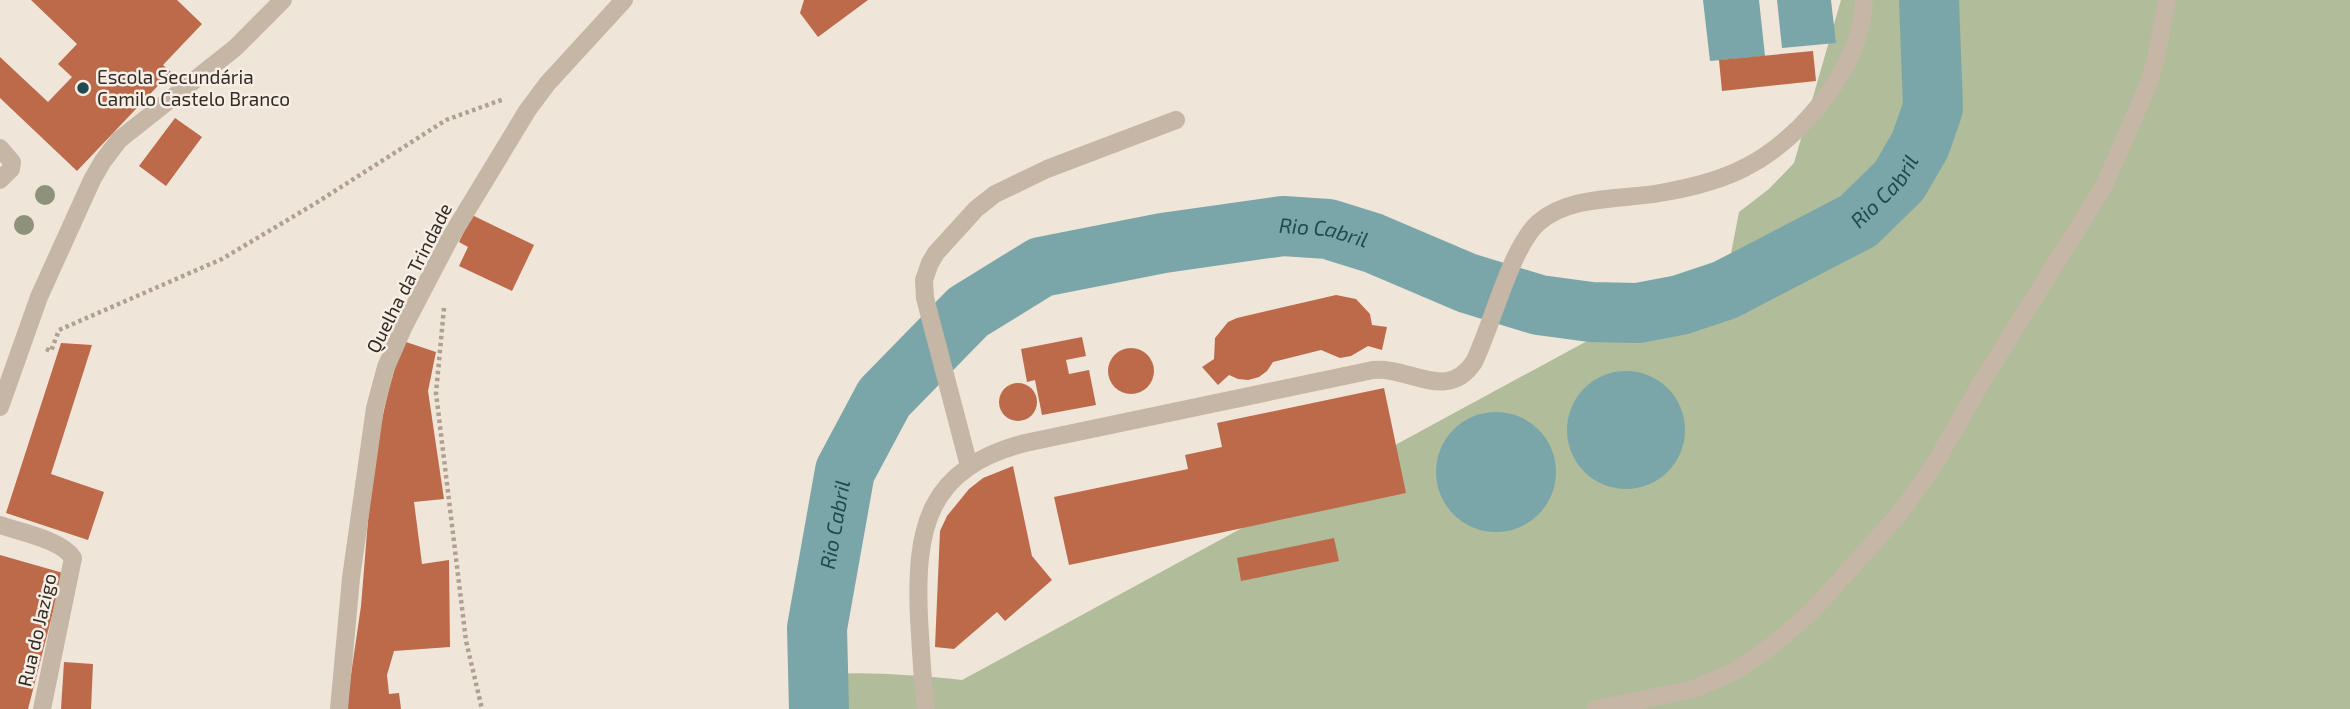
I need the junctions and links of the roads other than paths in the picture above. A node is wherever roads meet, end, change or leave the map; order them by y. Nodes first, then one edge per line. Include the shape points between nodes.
1 (283, 0) edge
2 (624, 0) edge
3 (1864, 0) edge
4 (2167, 0) edge
5 (1176, 120) dead end
6 (0, 148) edge
7 (0, 180) edge
8 (0, 408) edge
9 (969, 466) junction
10 (0, 525) edge
11 (42, 709) edge
12 (339, 709) edge
13 (926, 709) edge
14 (1595, 709) edge

1 - 8 street via 235,48 111,150 92,180 35,307
2 - 12 street, Quelha da Trindade via 547,83 506,144 450,238 386,367 375,408 353,565
3 - 9 street via 1856,41 1836,83 1805,121 1764,156 1732,174 1692,187 1565,207 1537,224 1517,256 1478,353 1469,369 1449,381 1423,380 1391,369 1373,370 1026,443
4 - 14 street via 2149,83 2104,186 1901,512 1813,610 1735,671 1694,689
5 - 9 street via 995,194 960,225 930,263 924,280 925,298
6 - 7 street via 12,162
9 - 13 street via 932,507 922,541 918,597
10 - 11 street, Rua do Jazigo via 58,545 72,558

